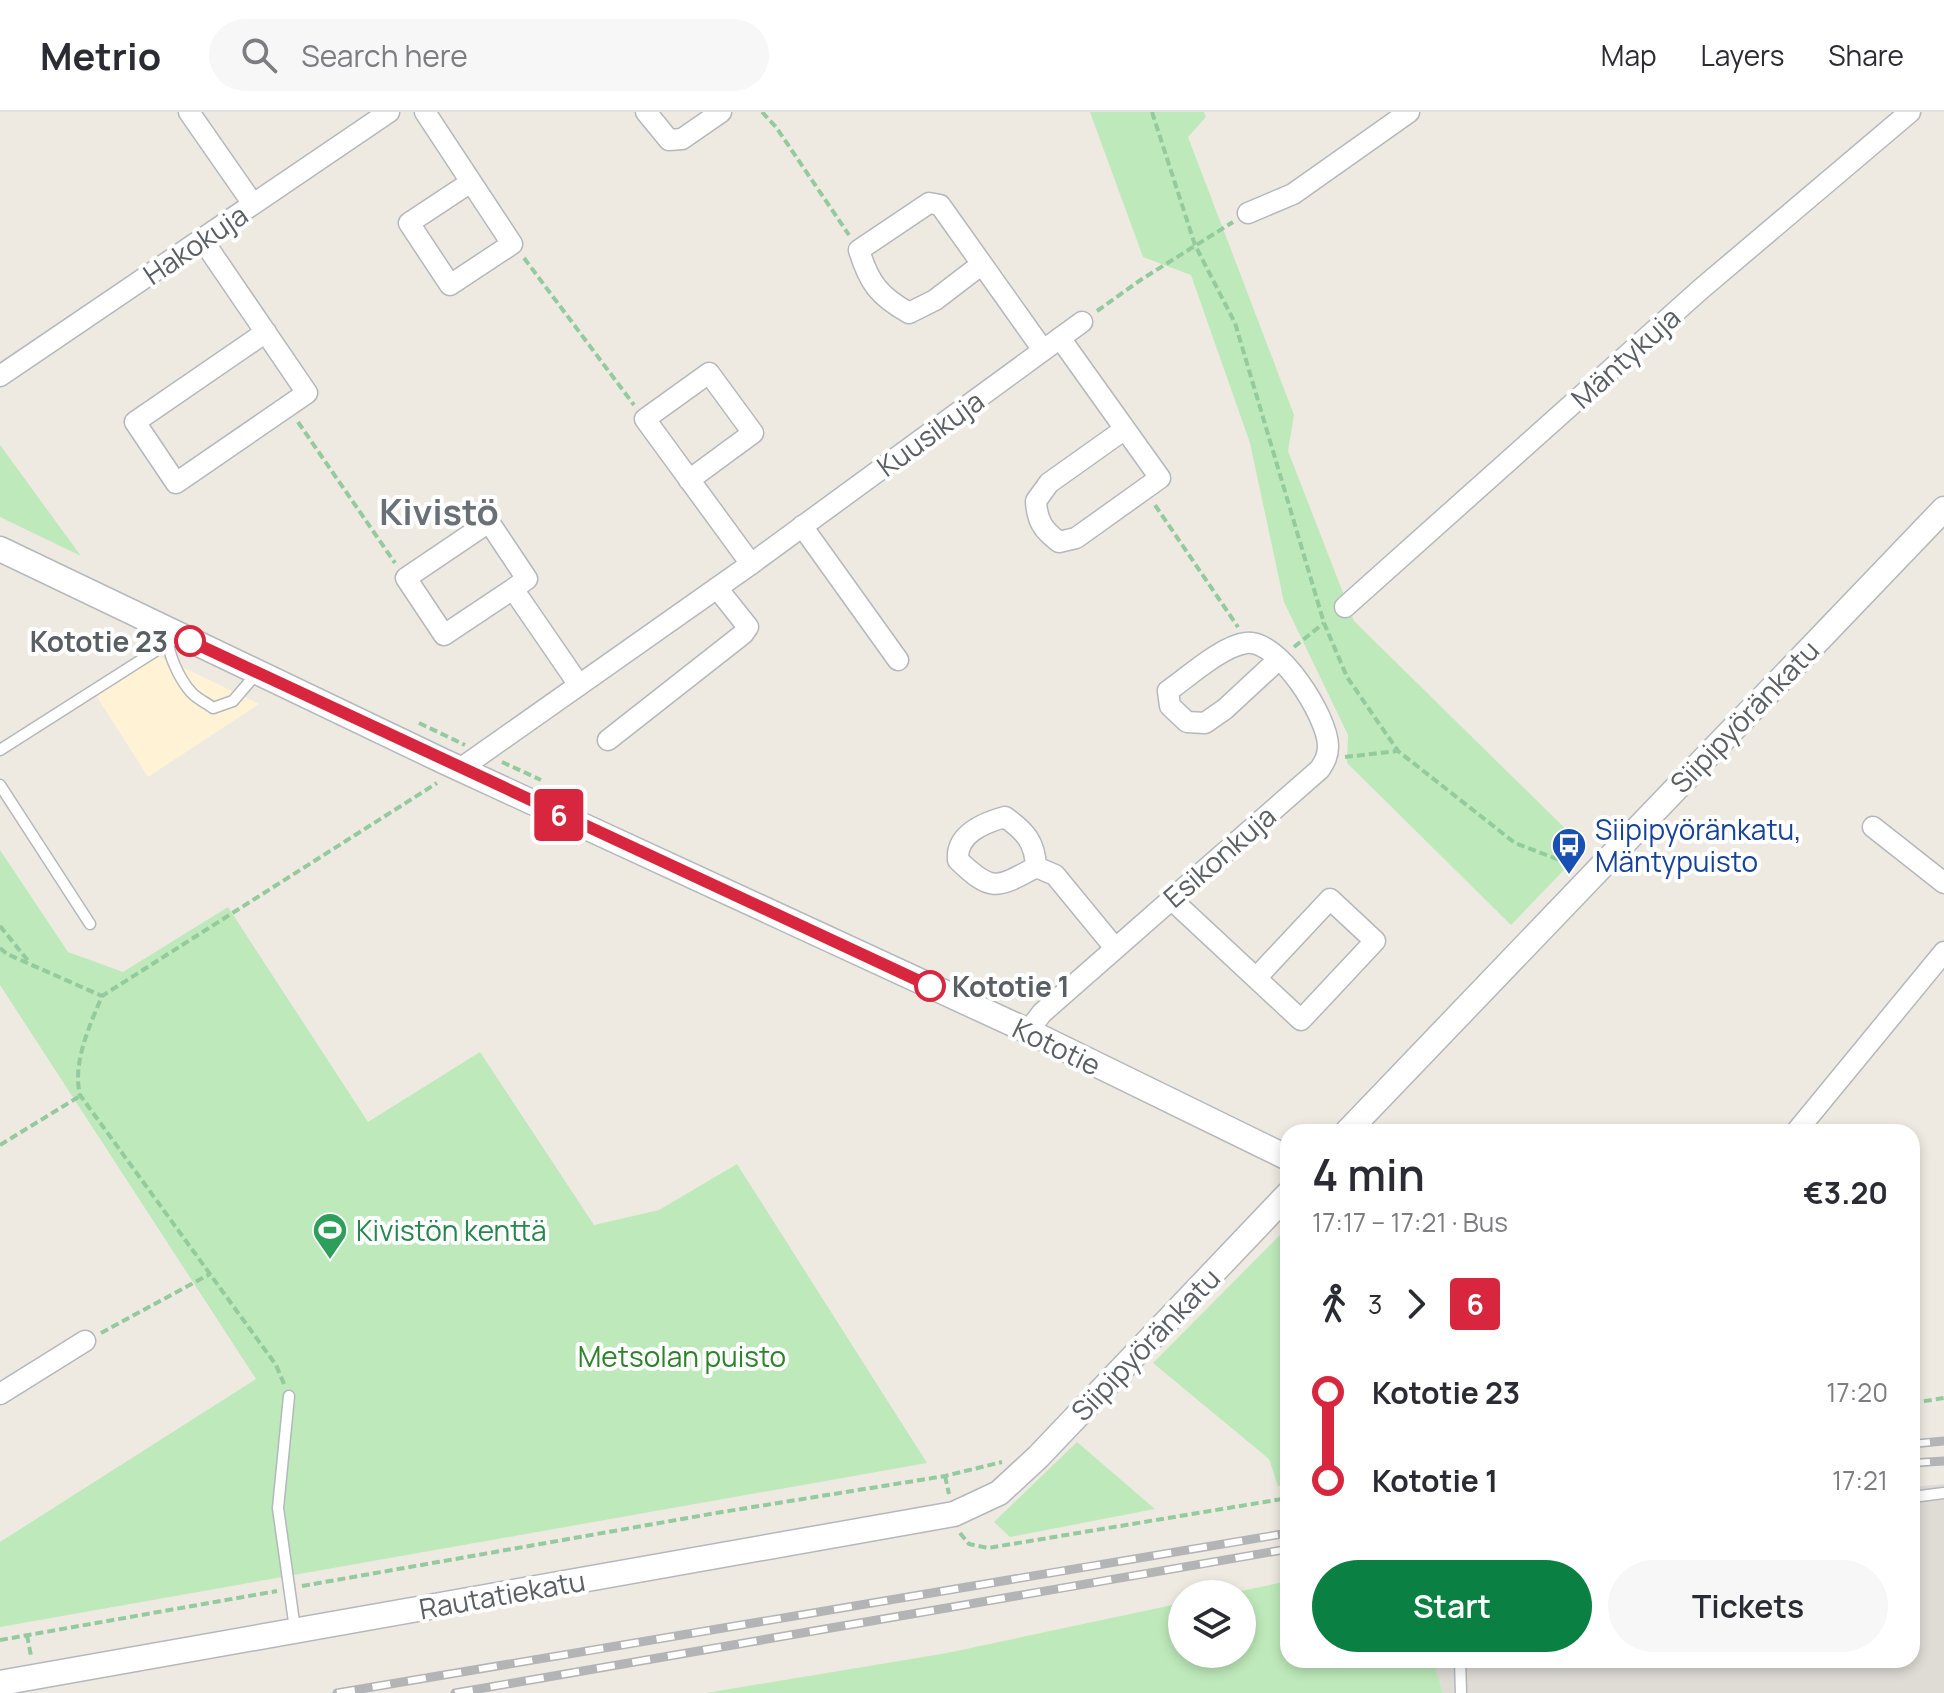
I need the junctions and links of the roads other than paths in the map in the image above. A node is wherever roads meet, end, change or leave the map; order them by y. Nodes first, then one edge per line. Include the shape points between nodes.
1 (189, 112) edge
2 (389, 112) edge
3 (425, 112) edge
4 (646, 112) edge
5 (721, 112) edge
6 (1409, 112) edge
7 (1910, 112) edge
8 (471, 182) junction
9 (253, 204) junction
10 (1248, 213) road end
11 (202, 239) junction
12 (982, 264) junction
13 (1082, 322) road end
14 (266, 332) junction
15 (1052, 344) junction
16 (0, 376) edge
17 (1125, 429) junction
18 (689, 480) junction
19 (1944, 509) edge
20 (802, 526) junction
21 (0, 549) edge
22 (751, 564) junction
23 (717, 588) junction
24 (513, 589) junction
25 (1345, 607) road end
26 (168, 637) junction
27 (1279, 659) junction
28 (898, 660) dead end
29 (257, 673) junction
30 (579, 685) junction
31 (608, 740) dead end
32 (0, 750) edge
33 (460, 769) junction
34 (0, 785) edge
35 (1873, 827) dead end
36 (1036, 867) dead end
37 (1944, 883) edge
38 (1170, 898) junction
39 (90, 924) dead end
40 (1115, 948) junction
41 (1944, 952) edge
42 (1256, 978) junction
43 (1028, 1031) junction
44 (1355, 1124) edge
45 (1803, 1124) edge
46 (1280, 1154) edge
47 (1280, 1202) edge
48 (85, 1341) road end
49 (0, 1394) edge
50 (289, 1396) road end
51 (999, 1493) joint
52 (1944, 1493) edge
53 (1920, 1496) edge
54 (295, 1631) junction
55 (1460, 1668) edge
56 (0, 1683) edge
57 (1461, 1693) edge

1 - 9 street
2 - 9 street, Hakokuja
3 - 8 street
4 - 5 street via 669,140 682,139
6 - 10 street via 1293,194
7 - 25 street, Mäntykuja via 1701,289
8 - 8 street via 512,244 450,285 409,223
9 - 11 street, Hakokuja
11 - 14 street
11 - 16 street, Hakokuja
12 - 12 street via 940,205 929,203 859,250 867,275 886,300 909,313
12 - 15 street
13 - 15 street, Kuusikuja
14 - 14 street via 307,393 176,483 135,422
15 - 17 street
15 - 20 street, Kuusikuja
17 - 17 street via 1160,478 1076,538 1059,542 1037,518 1036,501 1049,483
18 - 18 street via 645,419 709,373 753,433
18 - 22 street
19 - 44 street, Siipipyöränkatu
20 - 22 street, Kuusikuja
20 - 28 street
21 - 26 street, Kototie
22 - 23 street, Kuusikuja
23 - 30 street, Kuusikuja
23 - 31 street via 748,627 743,634
24 - 24 street via 444,635 406,578 489,522 527,579
24 - 30 street
26 - 29 street, Kototie
26 - 29 lane via 177,669 192,693 213,708 233,701
26 - 32 lane
27 - 27 street via 1249,642 1231,647 1168,691 1170,706 1187,722 1205,723
27 - 38 street, Esikonkuja via 1323,722 1327,758
29 - 33 street, Kototie
30 - 33 street, Kuusikuja
33 - 43 street, Kototie
34 - 39 lane
35 - 37 street
36 - 40 street via 1055,875
38 - 40 street, Esikonkuja
38 - 42 street
40 - 43 street, Esikonkuja
41 - 45 street
42 - 42 street via 1301,1020 1375,941 1330,899
43 - 46 street, Kototie
47 - 51 street, Siipipyöränkatu
48 - 49 street
50 - 54 lane via 278,1508
51 - 54 street, Rautatiekatu via 954,1514
52 - 53 lane
54 - 56 street, Rautatiekatu
55 - 57 lane

